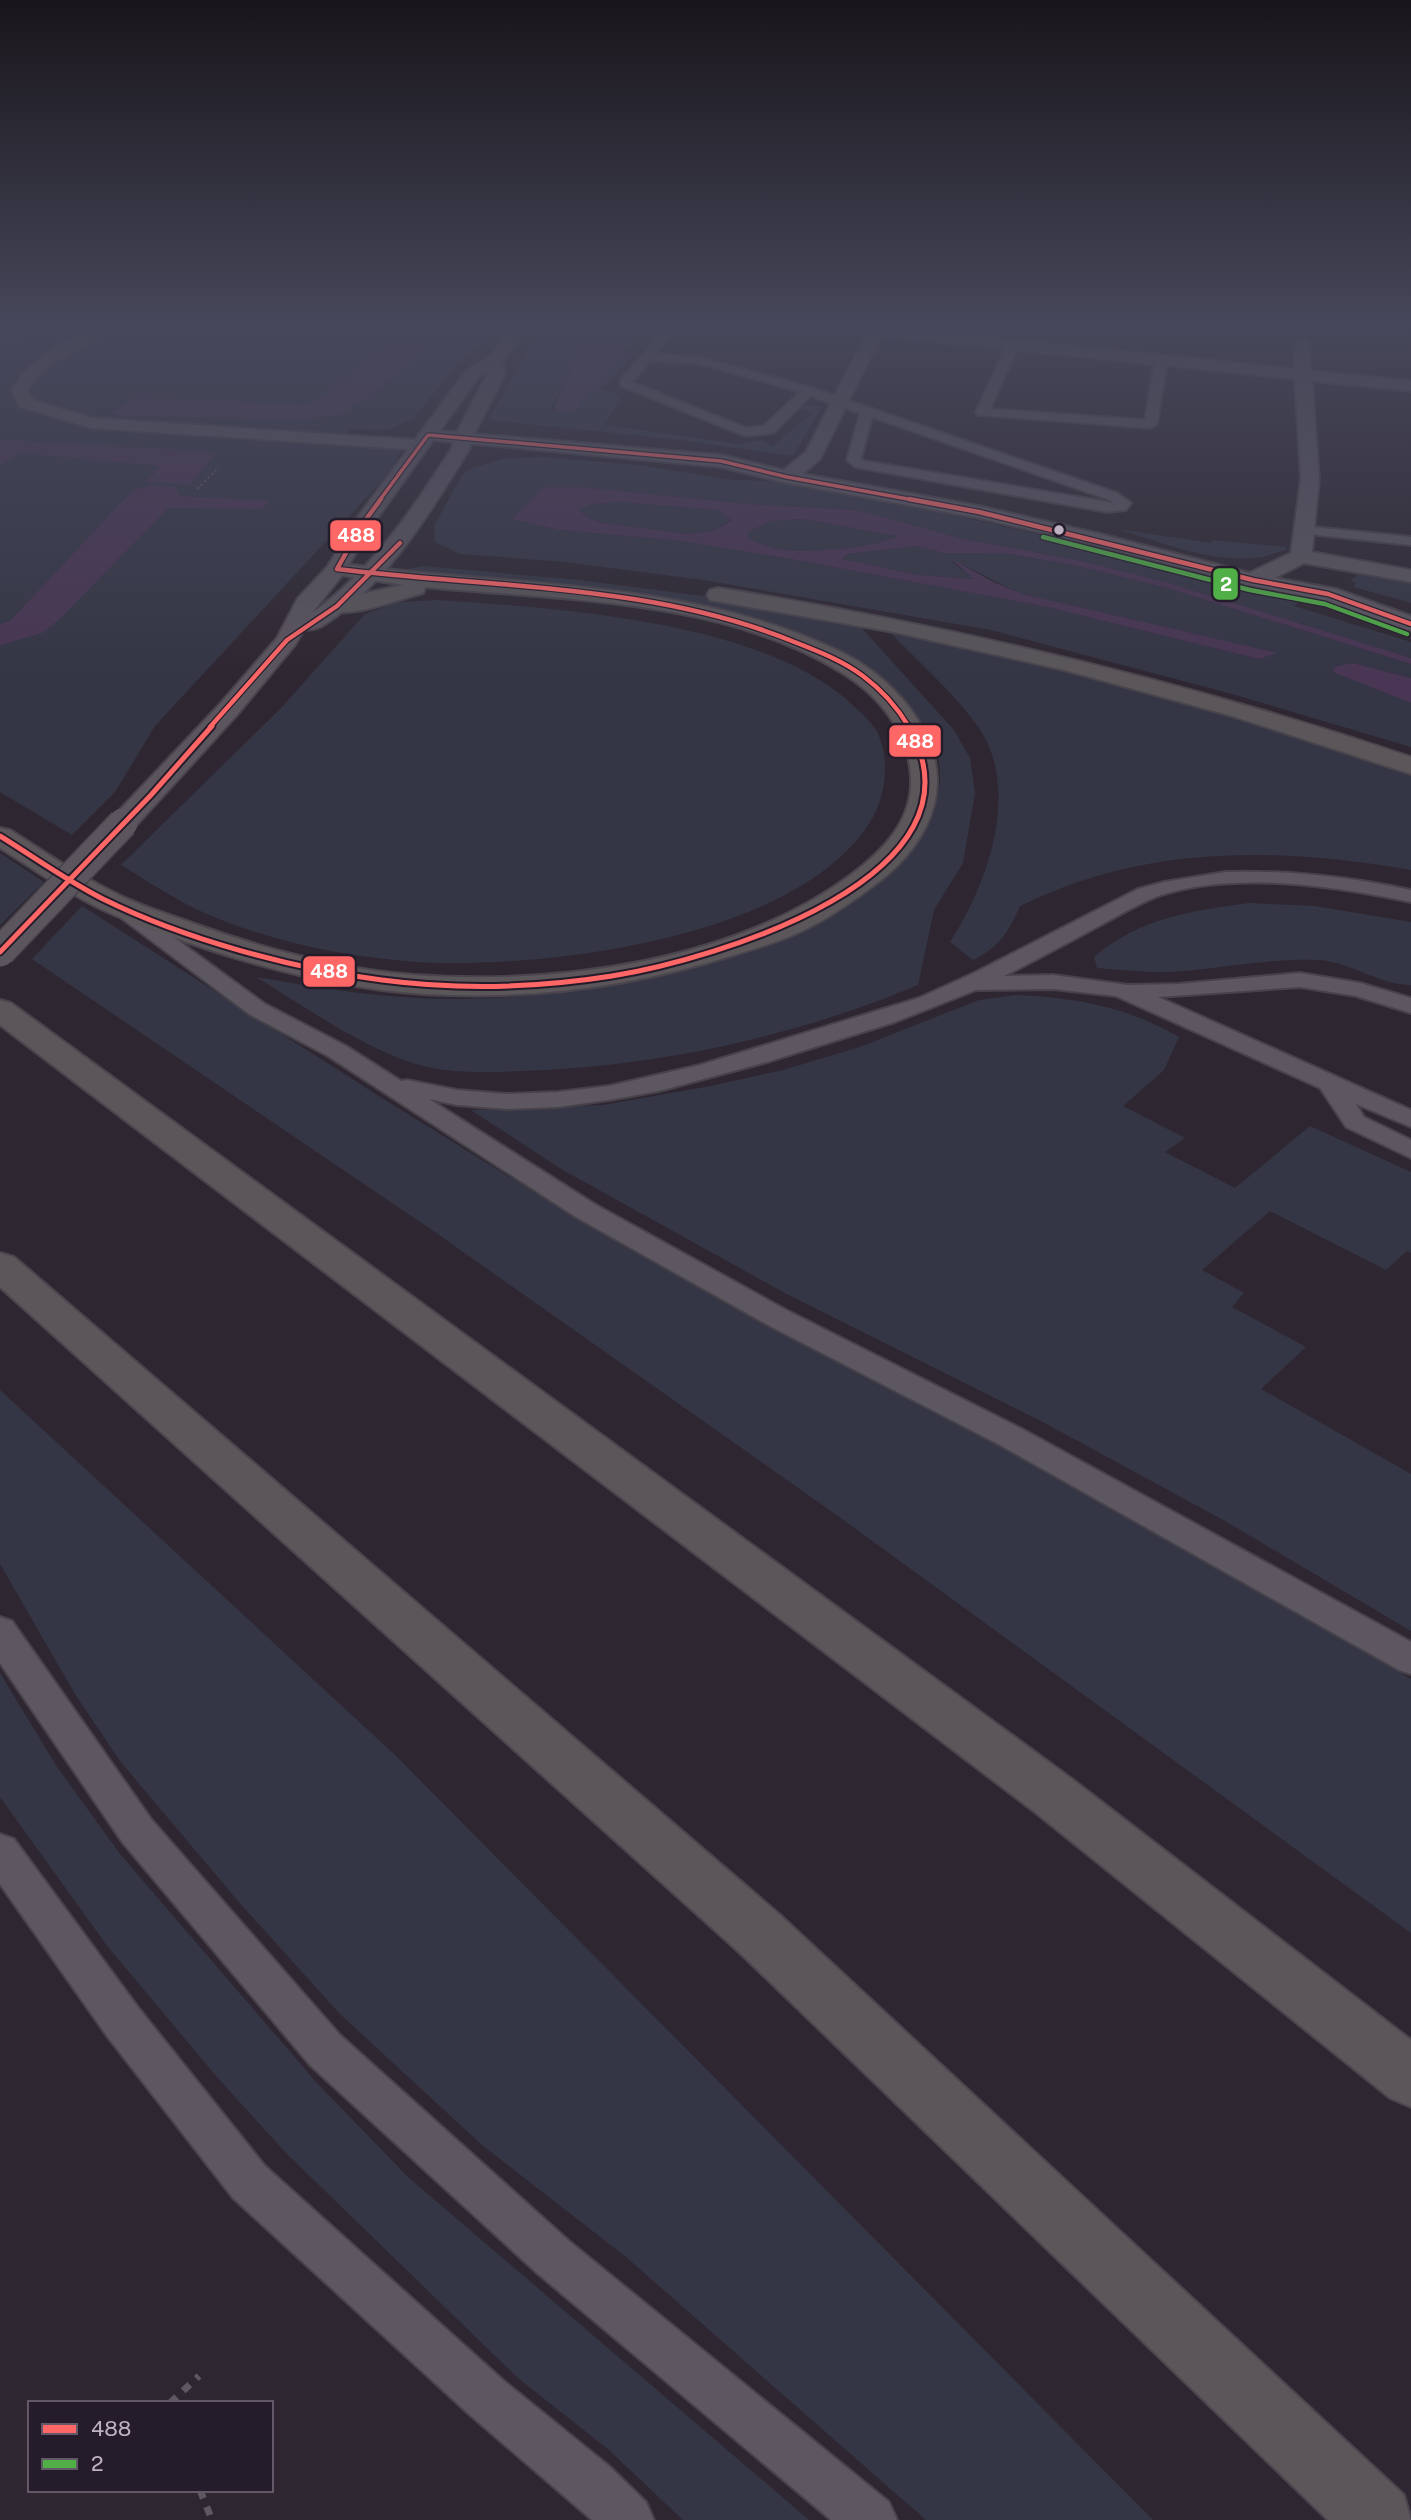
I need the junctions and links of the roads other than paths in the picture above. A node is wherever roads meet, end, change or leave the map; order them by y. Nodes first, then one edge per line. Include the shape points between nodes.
1 (422, 443) edge
2 (457, 443) edge
3 (462, 443) junction
4 (820, 443) edge
5 (859, 443) edge
6 (956, 443) edge
7 (1306, 443) edge
8 (787, 477) junction
9 (1304, 530) junction
10 (1411, 541) edge
11 (1301, 556) junction
12 (378, 567) junction
13 (337, 569) junction
14 (1411, 576) edge
15 (1253, 580) junction
16 (438, 582) junction
17 (337, 606) junction
18 (1411, 624) edge
19 (287, 640) junction
20 (1411, 766) edge
21 (0, 836) edge
22 (1411, 896) edge
23 (116, 905) junction
24 (0, 952) edge
25 (964, 988) junction
26 (1122, 990) junction
27 (1411, 1006) edge
28 (0, 1010) edge
29 (380, 1079) junction
30 (1331, 1085) junction
31 (1411, 1119) edge
32 (1411, 1150) edge
33 (0, 1266) edge
34 (0, 1631) edge
35 (1411, 1660) edge
36 (0, 1852) edge
37 (1411, 2077) edge
38 (628, 2520) edge
39 (872, 2520) edge
40 (1379, 2520) edge

1 - 13 main road via 361,526
2 - 3 street
3 - 8 street
3 - 12 main road via 420,515
4 - 8 street via 814,455
5 - 6 lane via 854,460 860,464 1107,508 1124,503
7 - 9 street via 1310,479
8 - 15 street via 1033,524
9 - 10 lane
9 - 11 street
11 - 14 street
11 - 15 street
12 - 13 highway
12 - 16 highway
12 - 17 main road
12 - 20 highway via 659,586 907,627 1111,675
13 - 19 main road via 306,603
15 - 18 street via 1289,597
16 - 17 highway
16 - 23 highway via 602,596 700,612 745,623 834,658 879,687 907,722 922,757 926,791 916,820 896,852 865,878 790,926 715,952 620,973 528,983 449,986 324,972 210,941
17 - 19 main road
19 - 24 main road, bridge via 219,720
21 - 23 highway
22 - 25 lane via 1292,879 1192,882 1141,895
23 - 29 lane via 257,1009
25 - 26 lane via 1022,980
25 - 29 lane via 856,1027 659,1085 513,1100 440,1096
26 - 27 lane via 1178,992 1300,980 1360,990
26 - 30 lane
28 - 37 highway via 1043,1788
29 - 35 lane via 598,1218 1188,1533
30 - 31 lane
30 - 32 lane via 1355,1122
33 - 40 highway via 760,1934
34 - 39 lane via 136,1831 325,2050 553,2257
36 - 38 lane via 122,2021 249,2182

